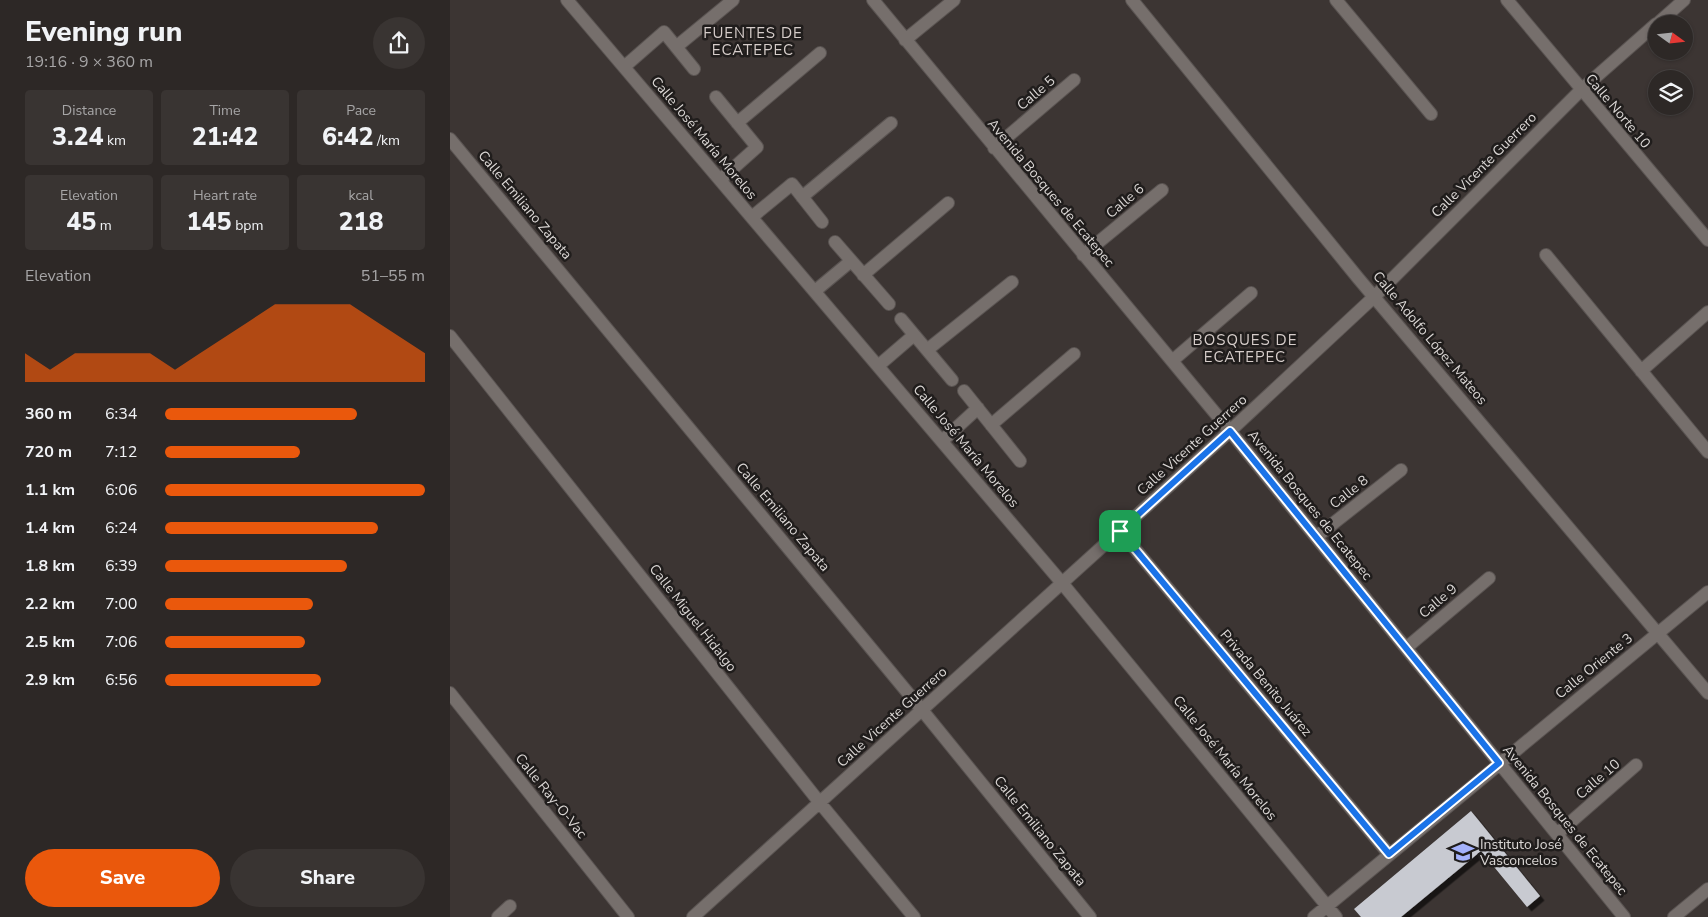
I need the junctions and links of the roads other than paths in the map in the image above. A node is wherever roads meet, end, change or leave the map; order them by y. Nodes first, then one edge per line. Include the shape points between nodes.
1 (567, 0) edge
2 (733, 0) edge
3 (873, 0) edge
4 (954, 0) edge
5 (1132, 0) edge
6 (1336, 0) edge
7 (1507, 0) edge
8 (1684, 0) edge
9 (1666, 15) edge
10 (1648, 31) edge
11 (905, 40) junction
12 (676, 47) junction
13 (820, 53) dead end
14 (624, 67) junction
15 (694, 69) dead end
16 (1074, 80) dead end
17 (1581, 90) junction
18 (716, 97) dead end
19 (1431, 114) dead end
20 (737, 123) junction
21 (891, 123) dead end
22 (450, 139) edge
23 (994, 148) junction
24 (720, 180) junction
25 (1162, 190) dead end
26 (802, 197) junction
27 (948, 203) dead end
28 (752, 217) junction
29 (822, 222) dead end
30 (1708, 240) edge
31 (835, 242) dead end
32 (1083, 255) junction
33 (1546, 255) dead end
34 (851, 261) junction
35 (863, 275) junction
36 (1012, 282) dead end
37 (815, 291) junction
38 (1251, 293) dead end
39 (1375, 296) junction
40 (889, 304) dead end
41 (1708, 312) edge
42 (901, 319) dead end
43 (914, 335) junction
44 (450, 336) edge
45 (927, 350) junction
46 (1074, 354) dead end
47 (1172, 362) junction
48 (878, 366) junction
49 (1641, 371) junction
50 (952, 380) dead end
51 (964, 391) dead end
52 (978, 408) junction
53 (991, 425) junction
54 (1230, 431) junction
55 (942, 441) junction
56 (1708, 452) edge
57 (1020, 461) dead end
58 (1401, 470) dead end
59 (1120, 531) junction
60 (1316, 537) junction
61 (1489, 578) dead end
62 (1062, 583) junction
63 (1708, 592) edge
64 (1658, 632) junction
65 (1406, 648) junction
66 (450, 693) edge
67 (1708, 693) edge
68 (922, 710) junction
69 (1499, 763) junction
70 (1636, 765) dead end
71 (820, 803) junction
72 (1557, 834) junction
73 (1389, 854) junction
74 (1708, 889) edge
75 (1327, 905) junction
76 (510, 906) dead end
77 (498, 917) edge
78 (628, 917) edge
79 (693, 917) edge
80 (914, 917) edge
81 (1090, 917) edge
82 (1314, 917) edge
83 (1336, 917) edge
84 (1624, 917) edge
85 (1674, 917) edge

1 - 14 street, Calle José María Morelos
2 - 12 street
3 - 11 street, Avenida Bosques de Ecatepec
4 - 11 street
5 - 39 street, Calle Adolfo López Mateos
6 - 19 street
7 - 17 street, Calle Norte 10
8 - 9 street, Calle Vicente Guerrero
10 - 17 street, Calle Vicente Guerrero
11 - 23 street, Avenida Bosques de Ecatepec
12 - 14 street via 664,32
12 - 15 street
13 - 20 street
14 - 24 street, Calle José María Morelos
16 - 23 street, Calle 5
17 - 30 street, Calle Norte 10
17 - 39 street, Calle Vicente Guerrero
18 - 20 street
20 - 24 street via 757,147
21 - 26 street
22 - 68 street, Calle Emiliano Zapata
23 - 32 street, Avenida Bosques de Ecatepec
24 - 28 street, Calle José María Morelos
25 - 32 street, Calle 6
26 - 28 street via 792,184
26 - 29 street
27 - 35 street
28 - 37 street, Calle José María Morelos
31 - 34 street
32 - 47 street, Avenida Bosques de Ecatepec
33 - 49 street
34 - 35 street
34 - 37 street
35 - 40 street
36 - 45 street
37 - 48 street, Calle José María Morelos
38 - 47 street
39 - 54 street, Calle Vicente Guerrero
39 - 64 street, Calle Adolfo López Mateos
41 - 49 street
42 - 43 street
43 - 45 street
43 - 48 street
44 - 71 street, Calle Miguel Hidalgo
45 - 50 street
46 - 53 street
47 - 54 street, Avenida Bosques de Ecatepec
48 - 55 street, Calle José María Morelos
49 - 56 street
51 - 52 street
52 - 53 street
52 - 55 street
53 - 57 street
54 - 59 street, Calle Vicente Guerrero
54 - 60 street, Avenida Bosques de Ecatepec
55 - 62 street, Calle José María Morelos
58 - 60 street, Calle 8
59 - 62 street, Calle Vicente Guerrero
59 - 73 street, Privada Benito Juárez
60 - 65 street, Avenida Bosques de Ecatepec
61 - 65 street, Calle 9
62 - 68 street, Calle Vicente Guerrero
62 - 75 street, Calle José María Morelos
63 - 64 street, Calle Oriente 3
64 - 67 street, Calle Adolfo López Mateos
64 - 69 street, Calle Oriente 3
65 - 69 street, Avenida Bosques de Ecatepec
66 - 78 street, Calle Ray-O-Vac
68 - 71 street, Calle Vicente Guerrero
68 - 81 street, Calle Emiliano Zapata
69 - 72 street, Avenida Bosques de Ecatepec
69 - 73 street, Calle Oriente 3
70 - 72 street, Calle 10
71 - 79 street, Calle Vicente Guerrero
71 - 80 street, Calle Miguel Hidalgo
72 - 84 street, Avenida Bosques de Ecatepec
73 - 75 street, Calle Oriente 3
74 - 85 street
75 - 82 street, Calle Oriente 3
75 - 83 street, Calle José María Morelos
76 - 77 street

